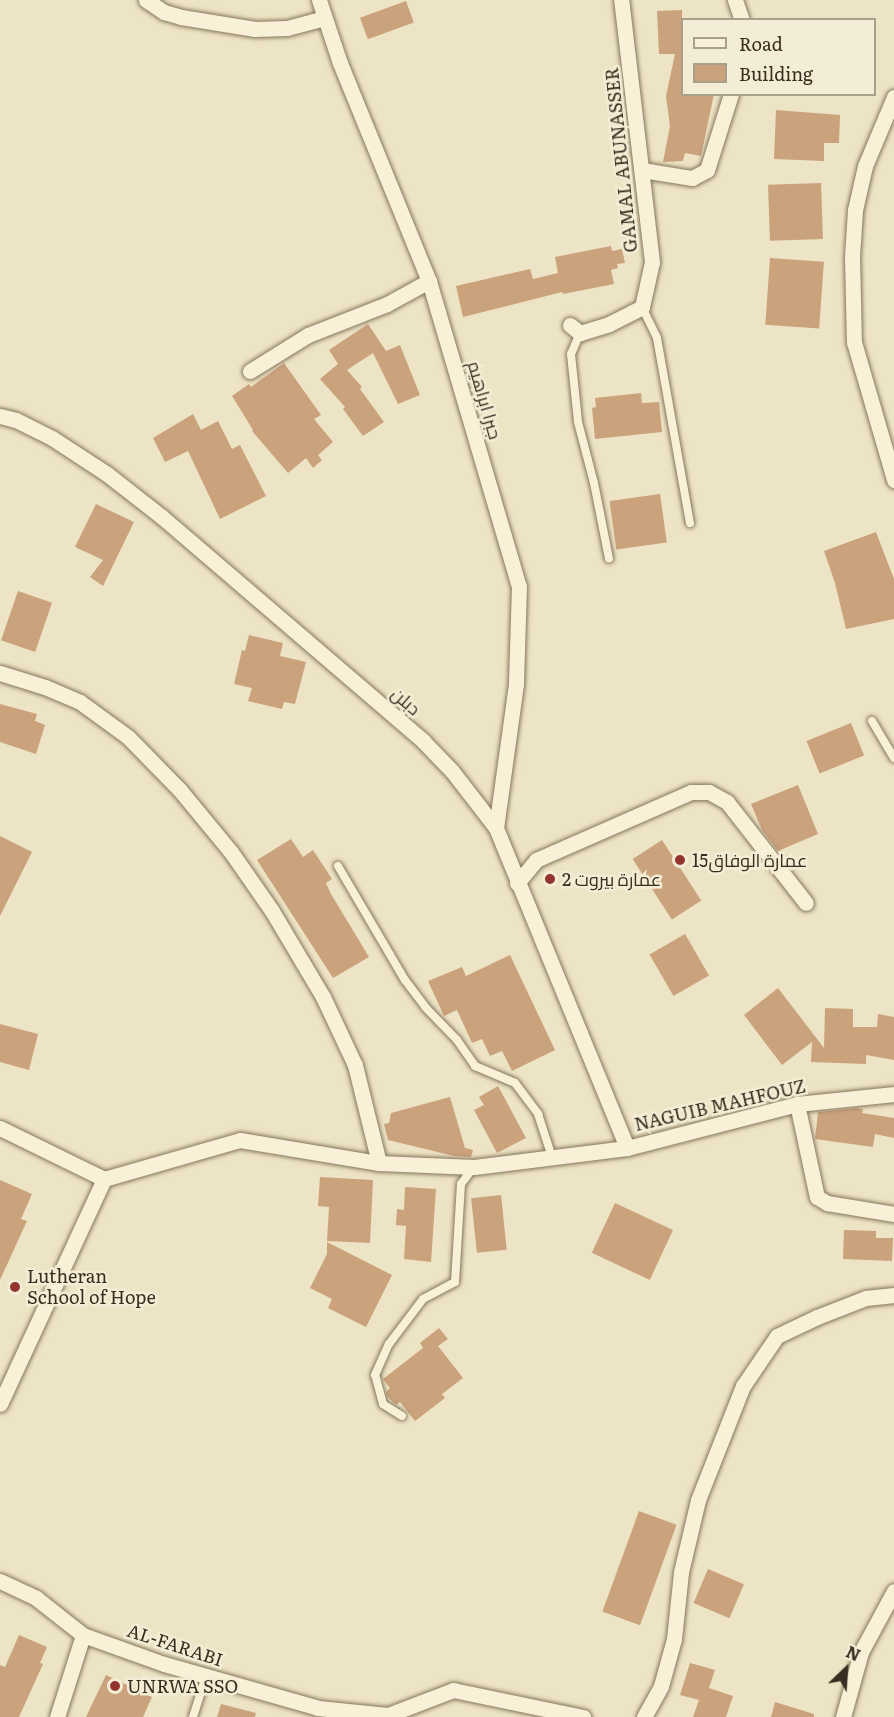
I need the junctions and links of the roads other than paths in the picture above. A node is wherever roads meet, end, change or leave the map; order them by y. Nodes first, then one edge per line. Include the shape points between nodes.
1 (146, 0) edge
2 (319, 0) edge
3 (621, 0) edge
4 (735, 0) edge
5 (325, 18) junction
6 (741, 18) edge
7 (730, 96) edge
8 (894, 97) edge
9 (642, 170) junction
10 (429, 281) junction
11 (642, 307) junction
12 (575, 329) joint
13 (250, 371) dead end
14 (0, 416) edge
15 (894, 480) edge
16 (690, 523) dead end
17 (609, 559) dead end
18 (0, 673) edge
19 (872, 721) dead end
20 (894, 758) edge
21 (496, 828) junction
22 (338, 866) dead end
23 (517, 883) junction
24 (806, 903) dead end
25 (894, 1094) edge
26 (797, 1104) junction
27 (0, 1128) edge
28 (627, 1148) junction
29 (552, 1157) junction
30 (379, 1163) junction
31 (474, 1167) junction
32 (104, 1179) junction
33 (894, 1214) edge
34 (894, 1295) edge
35 (0, 1404) edge
36 (402, 1416) dead end
37 (0, 1581) edge
38 (894, 1591) edge
39 (83, 1635) junction
40 (206, 1676) junction
41 (388, 1716) edge
42 (57, 1717) edge
43 (193, 1717) edge
44 (583, 1717) edge
45 (644, 1717) edge
46 (843, 1717) edge

1 - 5 street via 181,17 255,29 287,28
2 - 5 street, جبرا ابراهيم
3 - 9 street, GAMAL ABUNASSER
4 - 6 street
5 - 10 street, جبرا ابراهيم
7 - 9 street via 707,170 692,178
8 - 15 street via 864,166 855,210 852,258 854,342
9 - 11 street, GAMAL ABUNASSER via 652,262
10 - 13 street via 387,304 308,335
10 - 21 street, جبرا ابراهيم via 519,586 516,684
11 - 12 street via 609,324
11 - 16 lane via 657,338
12 - 17 lane via 571,354 578,422
14 - 21 street, دبلن via 52,438 162,517 423,741
18 - 30 street via 80,702 128,737 179,789 231,852 272,910 323,997 355,1065
19 - 20 lane
21 - 23 street, دبلن
22 - 29 lane via 405,980 426,1008 457,1040 475,1066 515,1083 538,1114
23 - 24 street via 536,860 691,792 709,792 727,802
23 - 28 street, دبلن
25 - 26 street, NAGUIB MAHFOUZ
26 - 28 street, NAGUIB MAHFOUZ
26 - 33 street via 817,1197 827,1203
27 - 32 street
28 - 29 street, NAGUIB MAHFOUZ
29 - 31 street, NAGUIB MAHFOUZ
30 - 31 street, NAGUIB MAHFOUZ
30 - 32 street, NAGUIB MAHFOUZ via 240,1140
31 - 36 lane via 461,1184 455,1282 423,1299 389,1344 375,1375 383,1404
32 - 35 street
34 - 45 street via 866,1298 777,1336 743,1386 698,1500 681,1572 674,1639 661,1686
37 - 39 street, AL-FARABI via 36,1598
38 - 46 street via 861,1653
39 - 40 street, AL-FARABI
39 - 42 street
40 - 41 street, AL-FARABI via 318,1708
40 - 43 lane
41 - 44 street via 453,1690

